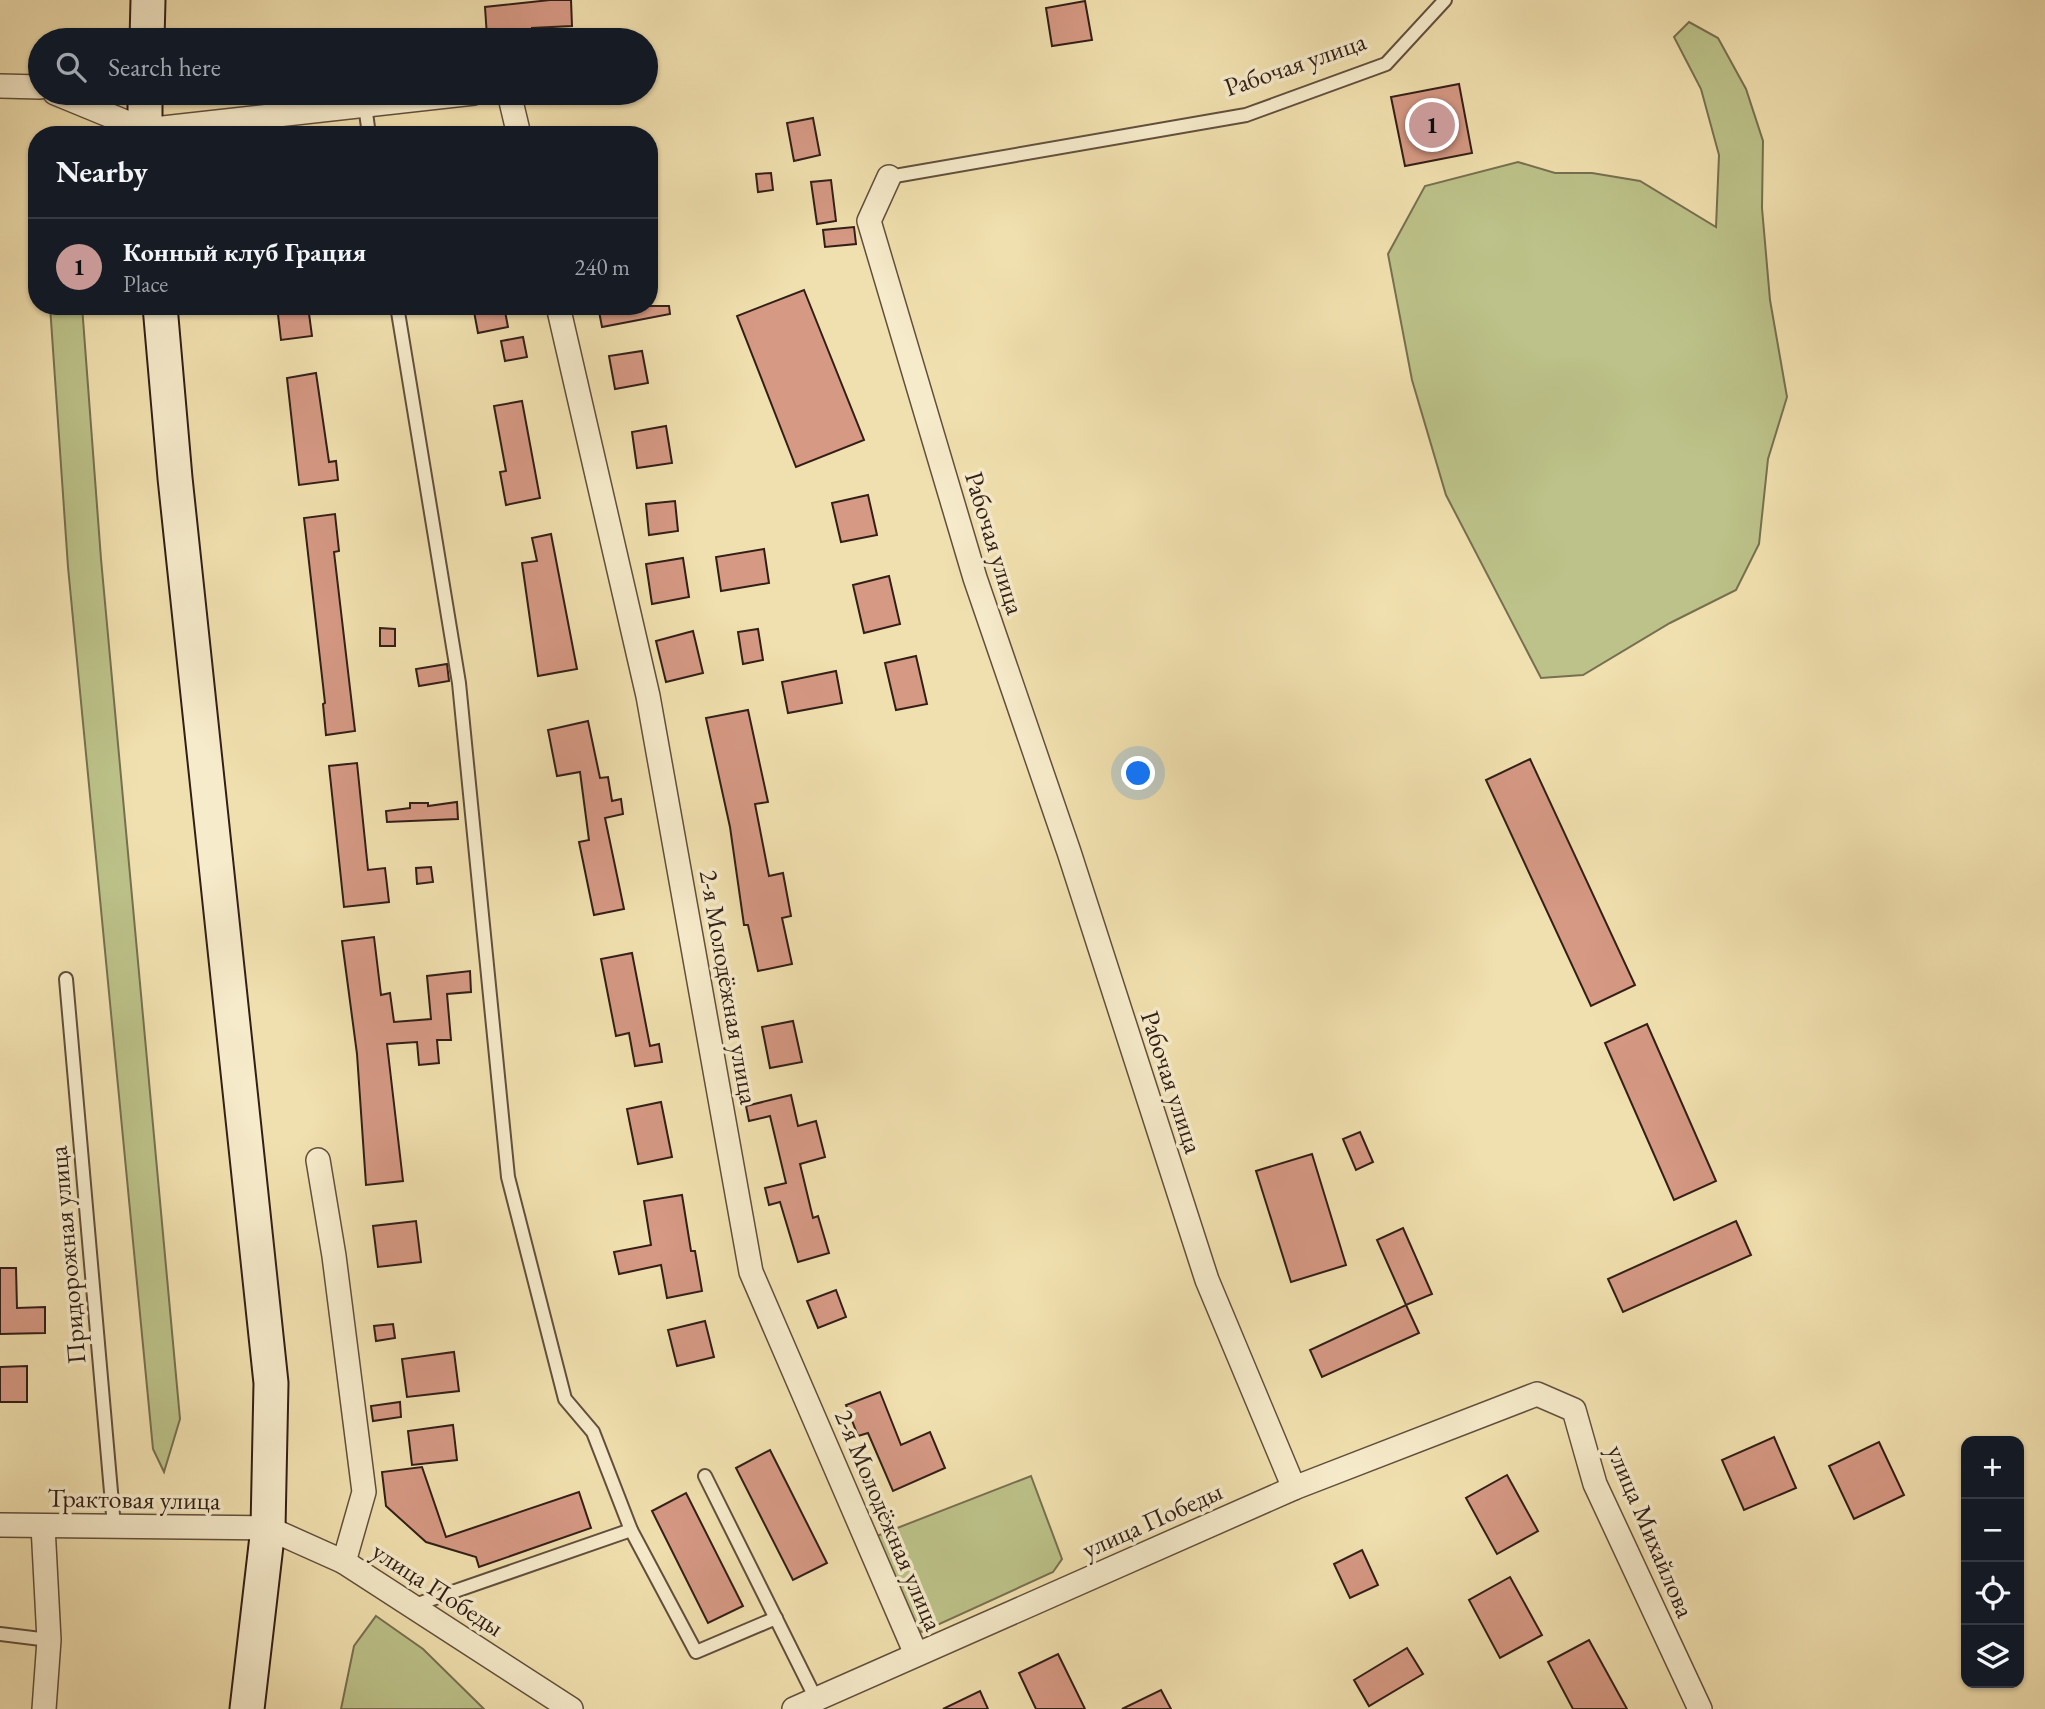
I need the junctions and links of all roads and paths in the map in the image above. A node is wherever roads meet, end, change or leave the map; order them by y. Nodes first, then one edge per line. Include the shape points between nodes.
1 (148, 0) edge
2 (1445, 0) edge
3 (147, 28) edge
4 (0, 86) edge
5 (28, 87) edge
6 (83, 105) edge
7 (145, 105) edge
8 (365, 105) joint
9 (512, 105) edge
10 (131, 126) edge
11 (145, 126) edge
12 (194, 126) edge
13 (368, 126) edge
14 (517, 126) edge
15 (889, 177) joint
16 (161, 315) edge
17 (398, 315) edge
18 (560, 315) edge
19 (65, 979) dead end
20 (318, 1160) dead end
21 (1537, 1394) joint
22 (705, 1476) dead end
23 (1294, 1488) junction
24 (0, 1525) edge
25 (43, 1526) junction
26 (114, 1526) junction
27 (268, 1528) junction
28 (631, 1530) junction
29 (345, 1562) junction
30 (412, 1606) junction
31 (776, 1618) junction
32 (0, 1634) edge
33 (49, 1640) junction
34 (916, 1654) junction
35 (819, 1704) edge
36 (44, 1709) edge
37 (247, 1709) edge
38 (571, 1709) edge
39 (794, 1709) edge
40 (1700, 1709) edge

1 - 3 main road
2 - 15 lane, Рабочая улица via 1386,64 1245,115
4 - 5 street
6 - 10 street
7 - 11 main road
8 - 12 street
8 - 13 lane
9 - 14 street
15 - 23 street, Рабочая улица via 869,221 975,578 1069,852 1206,1280
16 - 27 main road via 271,1383
17 - 28 lane via 459,683 508,1177 565,1399 593,1432
18 - 34 street, 2-я Молодёжная улица via 648,696 751,1272
19 - 26 lane, Придорожная улица
20 - 29 street via 364,1492
21 - 23 street, улица Победы
21 - 40 street, улица Михайлова via 1574,1410 1595,1485
22 - 31 lane
23 - 34 street, улица Победы
24 - 25 street, Трактовая улица
25 - 26 street, Трактовая улица
25 - 33 street
26 - 27 street, Трактовая улица
27 - 29 street, улица Победы
27 - 37 main road
28 - 30 lane
28 - 31 lane via 696,1652
29 - 30 street, улица Победы
30 - 38 street, улица Победы
31 - 35 lane
32 - 33 lane
33 - 36 street
34 - 35 street, улица Победы
35 - 39 street, улица Победы

